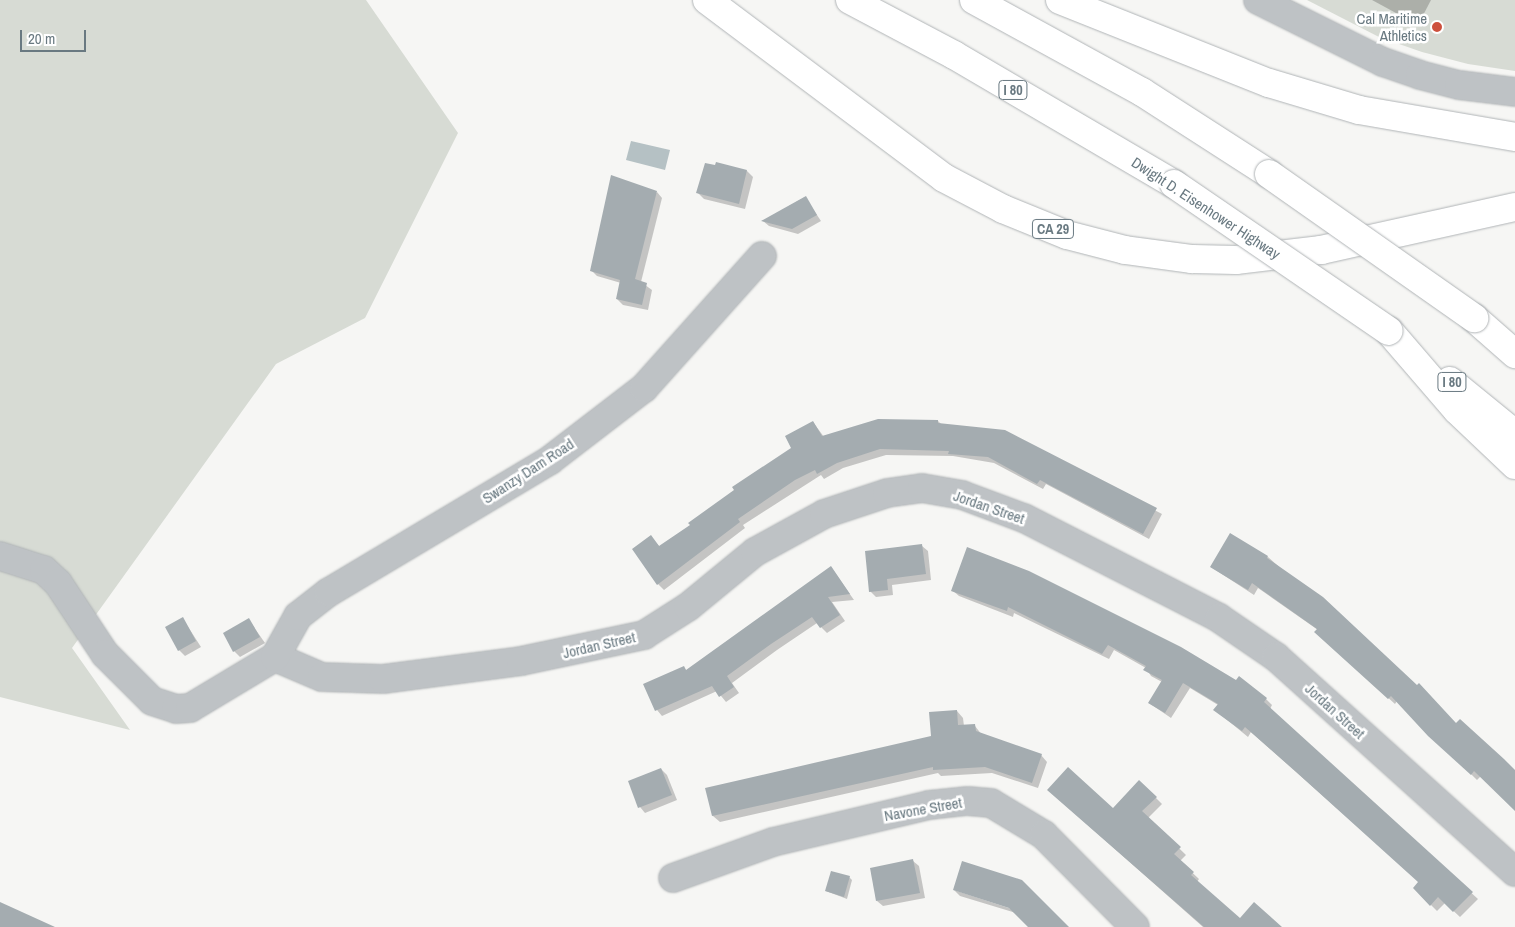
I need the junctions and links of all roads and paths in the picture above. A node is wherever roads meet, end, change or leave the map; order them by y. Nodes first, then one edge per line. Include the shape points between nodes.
1 (707, 0) edge
2 (850, 0) edge
3 (974, 0) edge
4 (1060, 0) edge
5 (1258, 0) edge
6 (1515, 92) edge
7 (1515, 137) edge
8 (1515, 207) edge
9 (762, 256) dead end
10 (1389, 331) junction
11 (1515, 354) edge
12 (1515, 434) edge
13 (1515, 465) edge
14 (0, 556) edge
15 (275, 657) junction
16 (1515, 872) edge
17 (673, 878) dead end
18 (1135, 927) edge

1 - 8 highway, CA 29 via 944,178 1003,209 1077,238 1125,250 1192,259 1236,260 1320,250
2 - 10 highway, Dwight D. Eisenhower Highway / I 80, bridge via 954,55 1174,184
3 - 11 highway, bridge via 1142,92 1269,174 1474,318
4 - 7 highway via 1173,47 1341,105 1427,125
5 - 6 street via 1340,42 1420,75 1459,85
9 - 15 street, Swanzy Dam Road via 644,388 550,460 329,592 298,616
10 - 12 highway, Dwight D. Eisenhower Highway / I 80
10 - 13 highway via 1457,410
14 - 15 street via 44,570 58,584 105,654 152,701 176,709 190,708
15 - 16 street, Jordan Street via 322,677 383,679 521,661 644,635 688,607 755,552 824,514 887,493 922,488 962,496 1024,518 1219,618 1276,657
17 - 18 street, Navone Street via 773,842 929,805 968,801 991,804 1044,834

